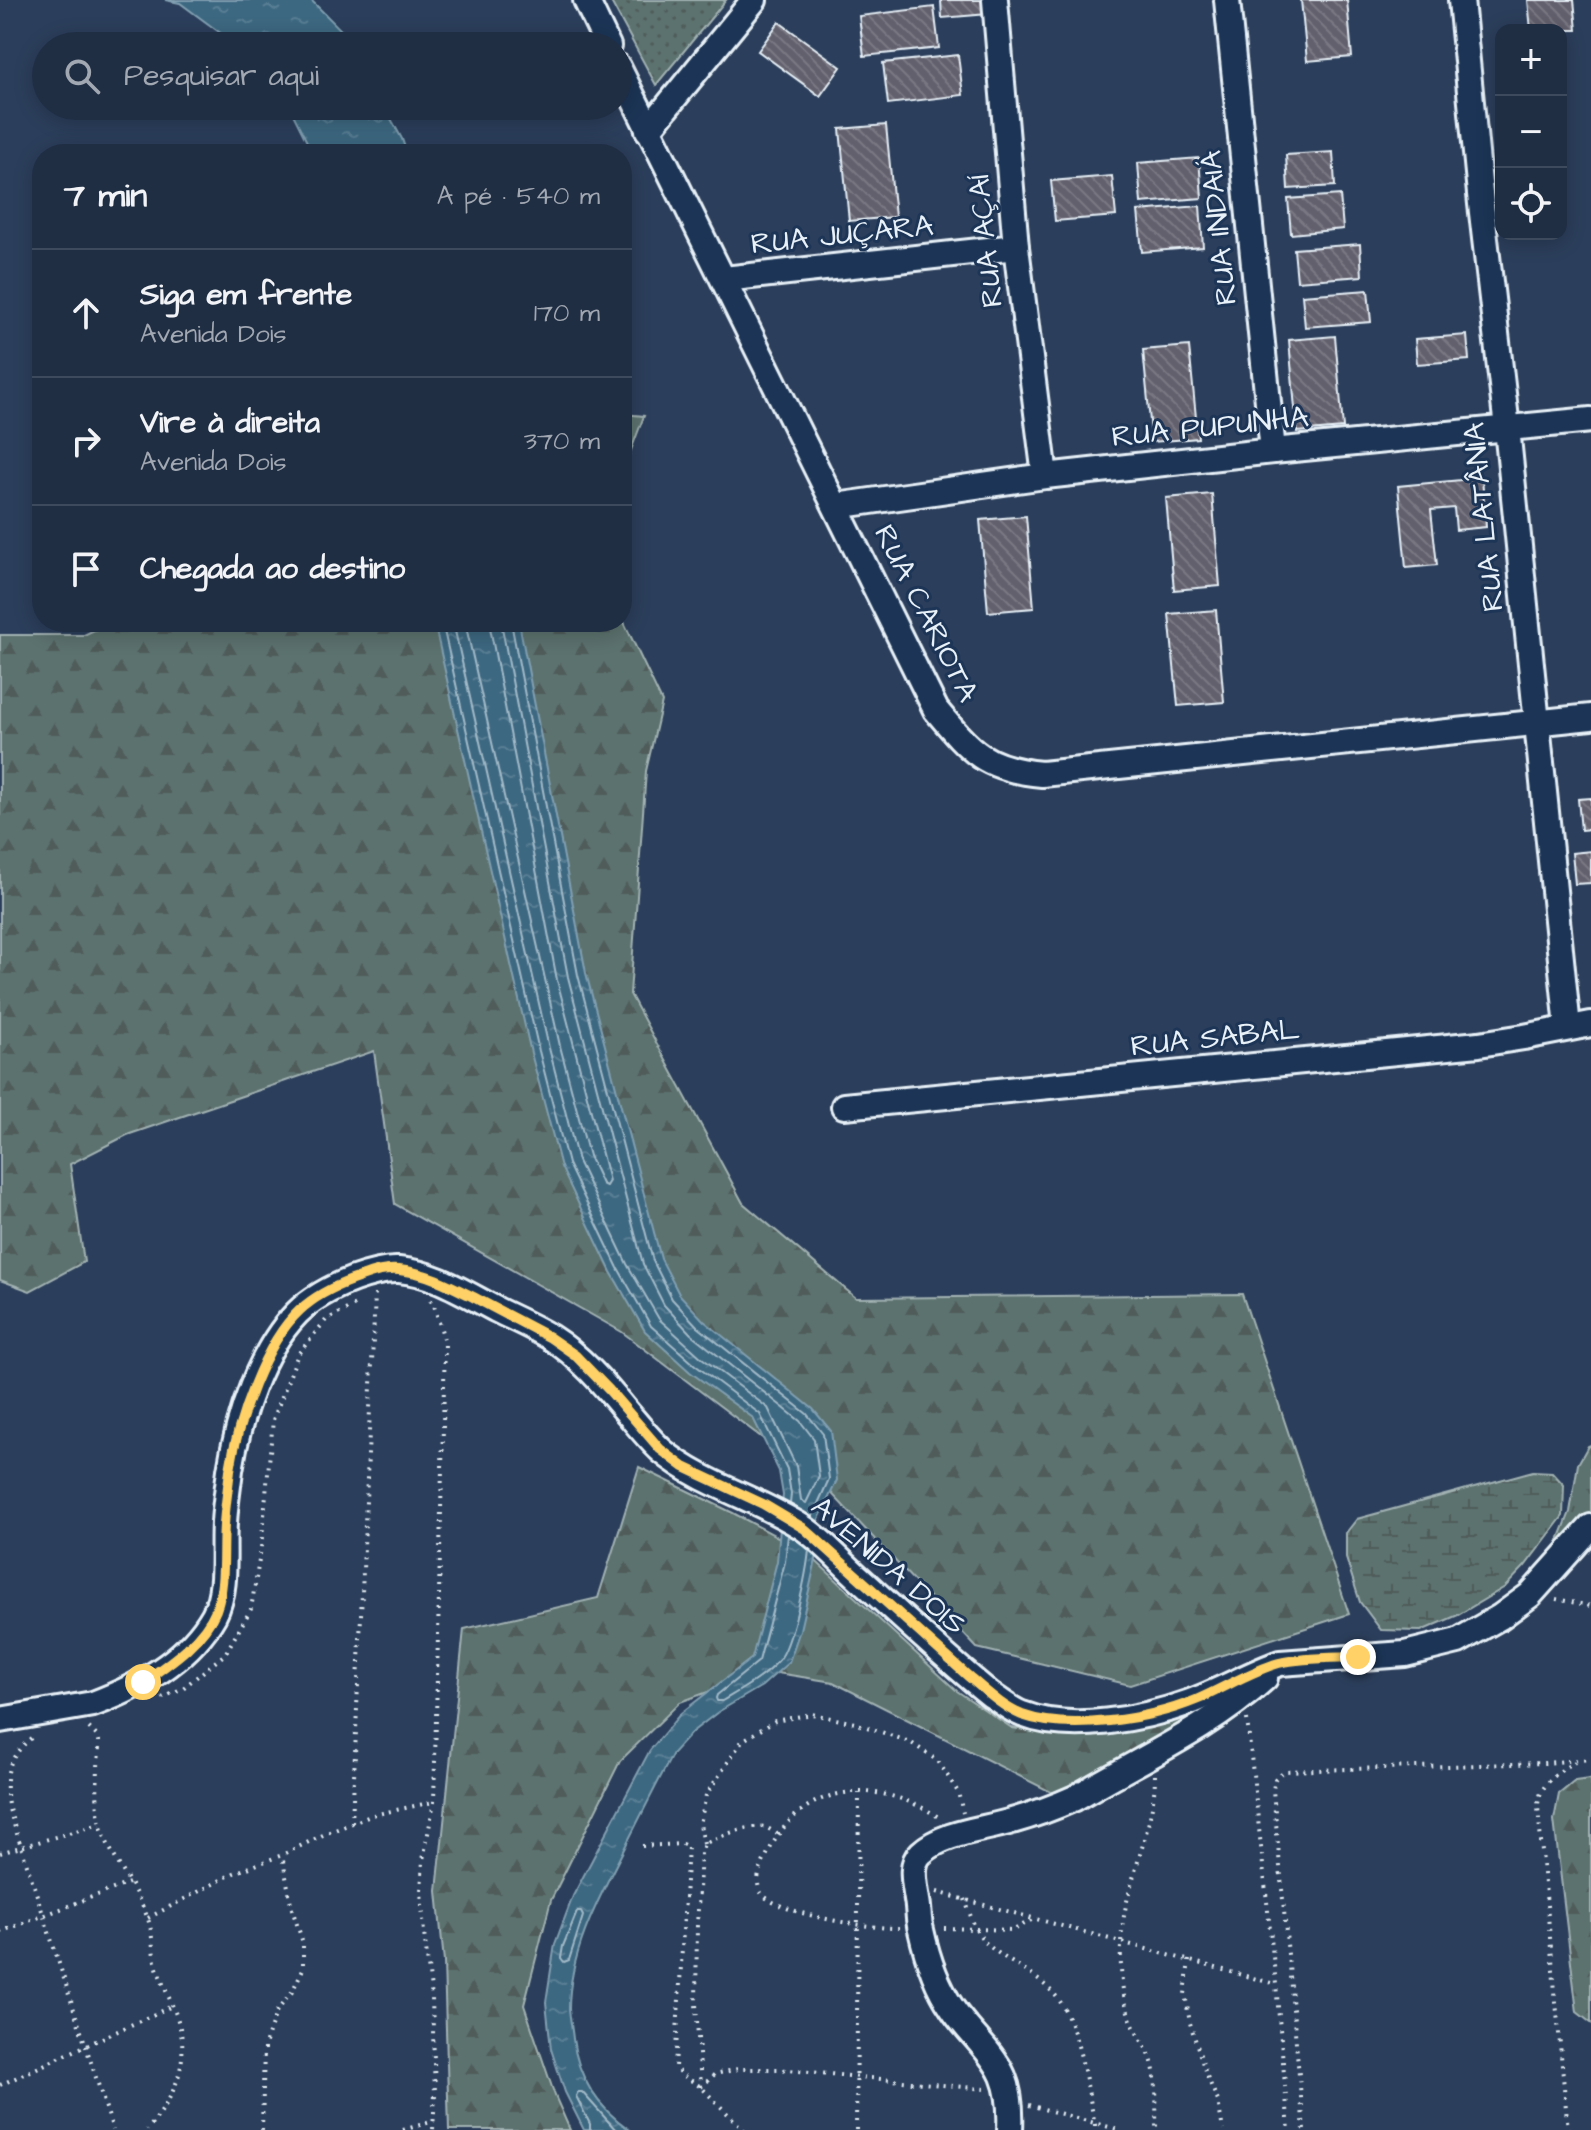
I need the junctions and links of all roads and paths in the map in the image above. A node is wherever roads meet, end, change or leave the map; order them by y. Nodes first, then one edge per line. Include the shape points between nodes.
1 (586, 0) edge
2 (754, 0) edge
3 (995, 0) edge
4 (1227, 0) edge
5 (1461, 0) edge
6 (601, 32) edge
7 (632, 96) edge
8 (648, 130) junction
9 (1016, 247) junction
10 (724, 279) junction
11 (1591, 420) edge
12 (1507, 428) junction
13 (1273, 451) junction
14 (1045, 476) junction
15 (836, 506) junction
16 (1591, 717) edge
17 (1535, 722) junction
18 (1580, 1026) edge
19 (844, 1106) dead end
20 (427, 1297) dead end
21 (1591, 1527) edge
22 (1530, 1595) junction
23 (1591, 1606) edge
24 (1280, 1663) junction
25 (1244, 1696) junction
26 (158, 1699) dead end
27 (0, 1720) edge
28 (75, 1726) dead end
29 (25, 1734) dead end
30 (1152, 1754) junction
31 (1591, 1759) edge
32 (1578, 1761) junction
33 (859, 1793) junction
34 (434, 1802) junction
35 (926, 1808) dead end
36 (964, 1816) dead end
37 (352, 1823) junction
38 (100, 1824) junction
39 (777, 1834) junction
40 (704, 1844) junction
41 (642, 1846) dead end
42 (21, 1847) junction
43 (0, 1853) edge
44 (282, 1855) junction
45 (129, 1883) junction
46 (915, 1886) junction
47 (965, 1899) junction
48 (43, 1916) junction
49 (148, 1918) junction
50 (1035, 1918) junction
51 (858, 1925) junction
52 (920, 1927) junction
53 (977, 1929) junction
54 (0, 1932) edge
55 (1121, 1941) junction
56 (1189, 1960) junction
57 (1276, 1984) junction
58 (172, 2006) junction
59 (86, 2045) junction
60 (856, 2077) junction
61 (0, 2085) edge
62 (701, 2087) junction
63 (1009, 2099) junction
64 (434, 2121) junction
65 (1095, 2127) edge
66 (150, 2129) edge
67 (113, 2130) edge
68 (262, 2130) edge
69 (403, 2130) edge
70 (433, 2130) edge
71 (744, 2130) edge
72 (856, 2130) edge
73 (1010, 2130) edge
74 (1120, 2130) edge
75 (1156, 2130) edge
76 (1223, 2130) edge
77 (1289, 2130) edge
78 (1304, 2130) edge
79 (1568, 2130) edge

1 - 6 street
2 - 8 street
3 - 9 street, RUA AÇAÍ
4 - 13 street, RUA INDAIÁ
5 - 12 street, RUA LATÂNIA
7 - 8 street, RUA CARIOTA
8 - 10 street, RUA CARIOTA
9 - 10 street, RUA JUÇARA
9 - 14 street, RUA AÇAÍ
10 - 15 street, RUA CARIOTA
11 - 12 street, RUA PUPUNHA
12 - 13 street, RUA PUPUNHA
12 - 17 street, RUA LATÂNIA
13 - 14 street, RUA PUPUNHA
14 - 15 street, RUA PUPUNHA
15 - 17 street, RUA CARIOTA via 936,710 964,743 1002,768 1042,774
16 - 17 street, RUA CARIOTA
17 - 18 street, RUA LATÂNIA
18 - 19 street, RUA SABAL via 1479,1044
20 - 34 path via 445,1343
21 - 22 street, AVENIDA DOIS
22 - 23 path
22 - 24 street, AVENIDA DOIS via 1458,1641 1405,1654
24 - 25 street
24 - 27 street, AVENIDA DOIS via 1191,1702 1135,1716 1075,1723 1020,1714 968,1676 805,1529 684,1467 660,1449 563,1346 438,1279 391,1270 329,1289 299,1311 266,1360 249,1396 231,1467 221,1597 200,1634 143,1682 104,1700
25 - 30 street
25 - 57 path
26 - 37 path via 183,1688 225,1654 251,1609 273,1420 298,1354 326,1320 375,1294
28 - 38 path via 92,1728 98,1737
29 - 42 path via 38,1732 21,1747 5,1779
30 - 46 street via 1057,1807 922,1852 916,1859
30 - 55 path via 1154,1791
31 - 32 path
32 - 78 path via 1284,1771 1275,1779
32 - 79 path via 1548,1783 1539,1799
33 - 35 path
33 - 39 path via 820,1798
33 - 51 path
34 - 37 path
34 - 64 path via 421,1890 432,1998
36 - 40 path via 958,1792 938,1761 910,1742 812,1714 775,1721 742,1741 706,1795 700,1824
37 - 44 path
38 - 42 path
38 - 45 path
39 - 40 path via 755,1827
39 - 51 path via 761,1867 761,1893 814,1917
40 - 62 path via 696,1963
41 - 62 path via 688,1847 675,2067
42 - 43 path
42 - 48 path
44 - 49 path via 234,1873
44 - 68 path via 303,1943 303,1969 276,2012 264,2048
45 - 48 path
45 - 49 path
46 - 47 path
46 - 52 street
47 - 50 path
47 - 53 path
48 - 54 path
48 - 59 path
49 - 58 path via 155,1960
50 - 53 path via 1014,1930
50 - 55 path
51 - 52 path
51 - 60 path
52 - 53 path
52 - 63 street via 941,1991 994,2060
53 - 65 path via 984,1941 1050,1991 1070,2019
55 - 56 path
55 - 75 path via 1125,2004 1156,2079
56 - 57 path
56 - 76 path via 1185,1994 1190,2023
57 - 77 path
58 - 59 path
58 - 66 path via 184,2051 181,2072
59 - 61 path
59 - 67 path
60 - 62 path via 738,2069 715,2074
60 - 63 path via 991,2090
60 - 72 path
62 - 71 path
63 - 65 path
63 - 73 street
64 - 69 path
64 - 70 path
65 - 74 path

